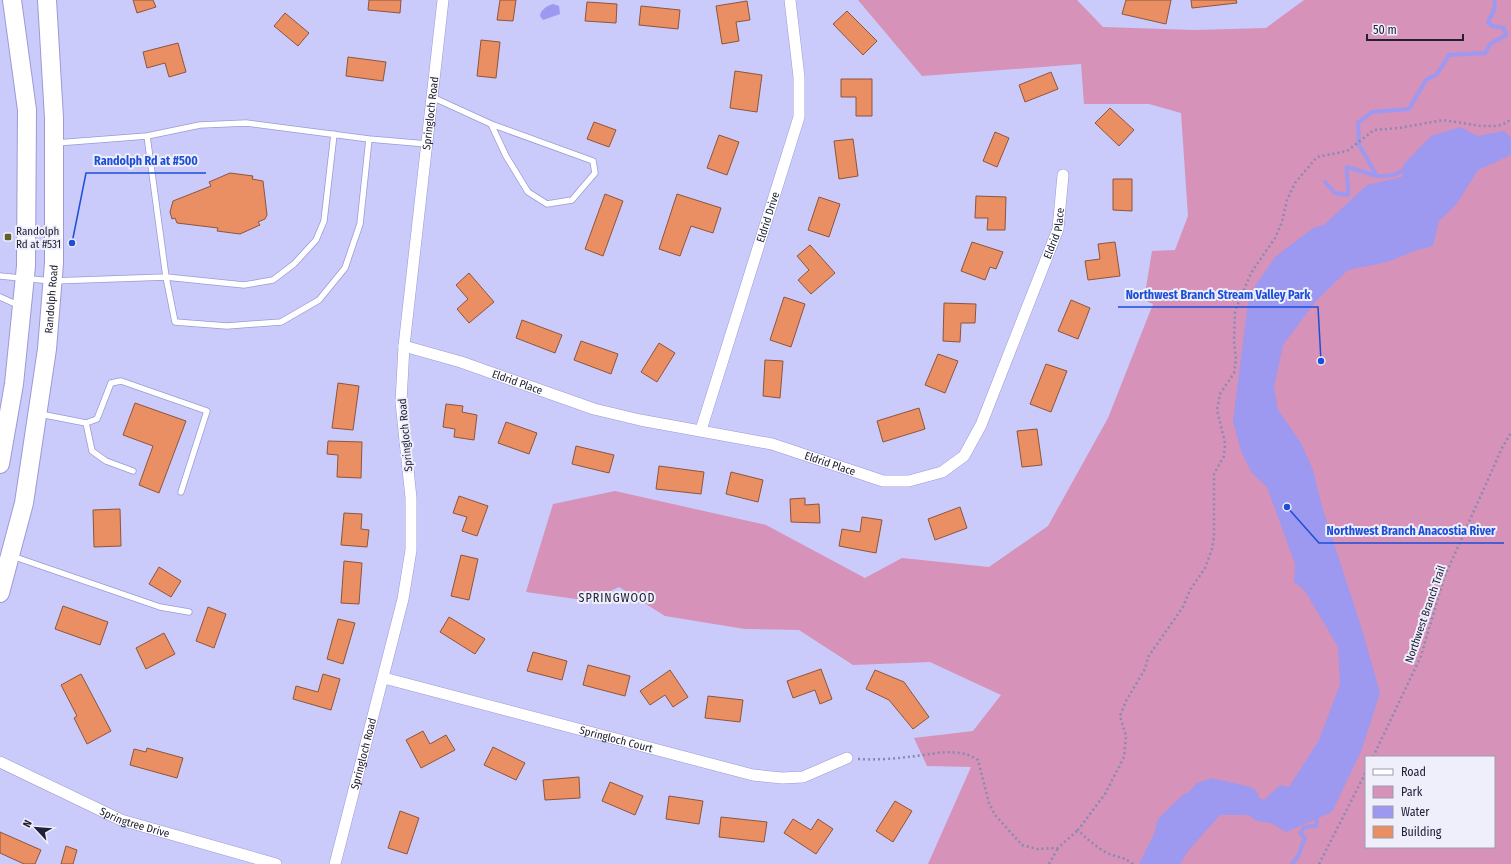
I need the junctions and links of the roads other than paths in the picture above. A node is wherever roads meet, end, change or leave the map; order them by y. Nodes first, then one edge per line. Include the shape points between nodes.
1 (12, 0) edge
2 (47, 0) edge
3 (444, 0) edge
4 (790, 0) edge
5 (432, 97) junction
6 (491, 124) junction
7 (334, 134) junction
8 (147, 136) junction
9 (369, 139) junction
10 (54, 144) junction
11 (427, 144) junction
12 (1063, 175) dead end
13 (0, 276) edge
14 (166, 278) junction
15 (25, 279) junction
16 (52, 281) junction
17 (0, 297) edge
18 (22, 307) junction
19 (404, 346) junction
20 (37, 414) junction
21 (86, 423) junction
22 (701, 430) junction
23 (0, 464) edge
24 (133, 471) dead end
25 (181, 492) dead end
26 (10, 556) junction
27 (0, 592) edge
28 (189, 612) dead end
29 (384, 678) junction
30 (847, 758) road end
31 (0, 762) edge
32 (276, 864) edge
33 (335, 864) edge

1 - 15 main road via 26,110
2 - 10 main road, Randolph Road
3 - 5 street, Springloch Road
4 - 22 street, Eldrid Drive via 800,77 799,116
5 - 6 lane
5 - 11 street, Springloch Road
6 - 6 lane via 506,156 528,192 547,204 572,200 595,173 594,161
7 - 8 lane via 246,123 200,125
7 - 9 lane
7 - 14 lane via 324,221 316,240 294,264 273,280 244,284
8 - 10 lane
8 - 14 lane
9 - 11 lane
9 - 14 lane via 360,224 345,268 319,300 281,322 227,326 175,322
10 - 16 main road, Randolph Road
11 - 19 street, Springloch Road
12 - 22 street, Eldrid Place via 1058,229 981,425 964,456 942,472 909,481 883,481 772,444
13 - 15 lane
14 - 16 lane
15 - 16 lane
15 - 18 main road
16 - 20 main road, Randolph Road via 47,349
17 - 18 lane
18 - 23 main road via 14,384
19 - 22 street, Eldrid Place via 461,362 594,409
19 - 29 street, Springloch Road via 401,402 411,498 411,550 403,599
20 - 21 lane
20 - 26 main road, Randolph Road via 24,503
21 - 24 lane via 92,451 106,462
21 - 25 lane via 97,419 111,383 121,381 206,411
26 - 27 main road, Randolph Road
26 - 28 lane via 160,607
29 - 30 street, Springloch Court via 753,775 803,777
29 - 33 street, Springloch Road
31 - 32 street, Springtree Drive via 121,820

